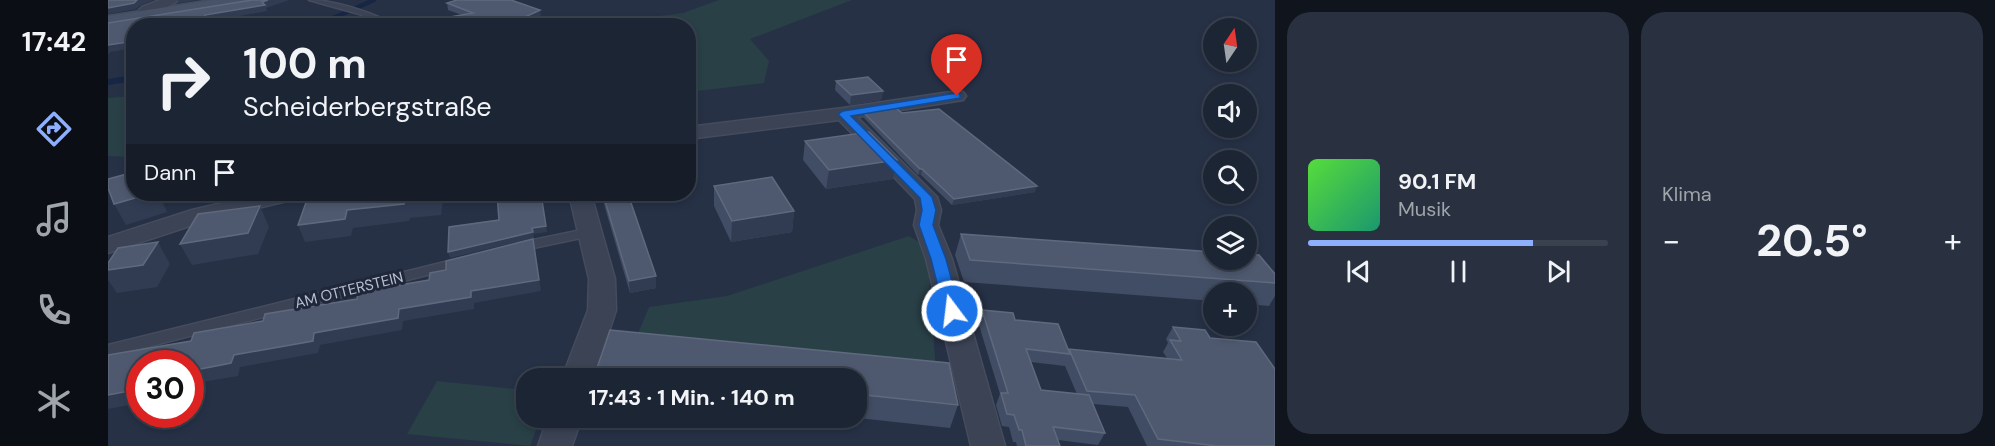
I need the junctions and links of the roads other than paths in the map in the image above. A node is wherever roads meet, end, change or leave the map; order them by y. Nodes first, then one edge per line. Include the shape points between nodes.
1 (172, 0) edge
2 (249, 0) edge
3 (312, 0) edge
4 (140, 17) junction
5 (134, 18) edge
6 (374, 18) edge
7 (126, 19) edge
8 (108, 22) edge
9 (957, 96) dead end
10 (843, 114) junction
11 (696, 132) edge
12 (258, 201) edge
13 (582, 201) edge
14 (591, 232) junction
15 (108, 245) edge
16 (509, 250) edge
17 (475, 258) edge
18 (108, 351) edge
19 (582, 368) edge
20 (561, 428) edge
21 (555, 446) edge
22 (988, 446) edge

1 - 4 street
2 - 4 main road
3 - 6 lane
4 - 5 main road
7 - 8 main road
9 - 10 street
10 - 11 street
10 - 22 street via 926,197 926,225 939,259
12 - 15 street
13 - 14 street
14 - 16 lane
14 - 19 street via 602,279 602,310
17 - 18 lane, AM OTTERSTEIN
20 - 21 street

